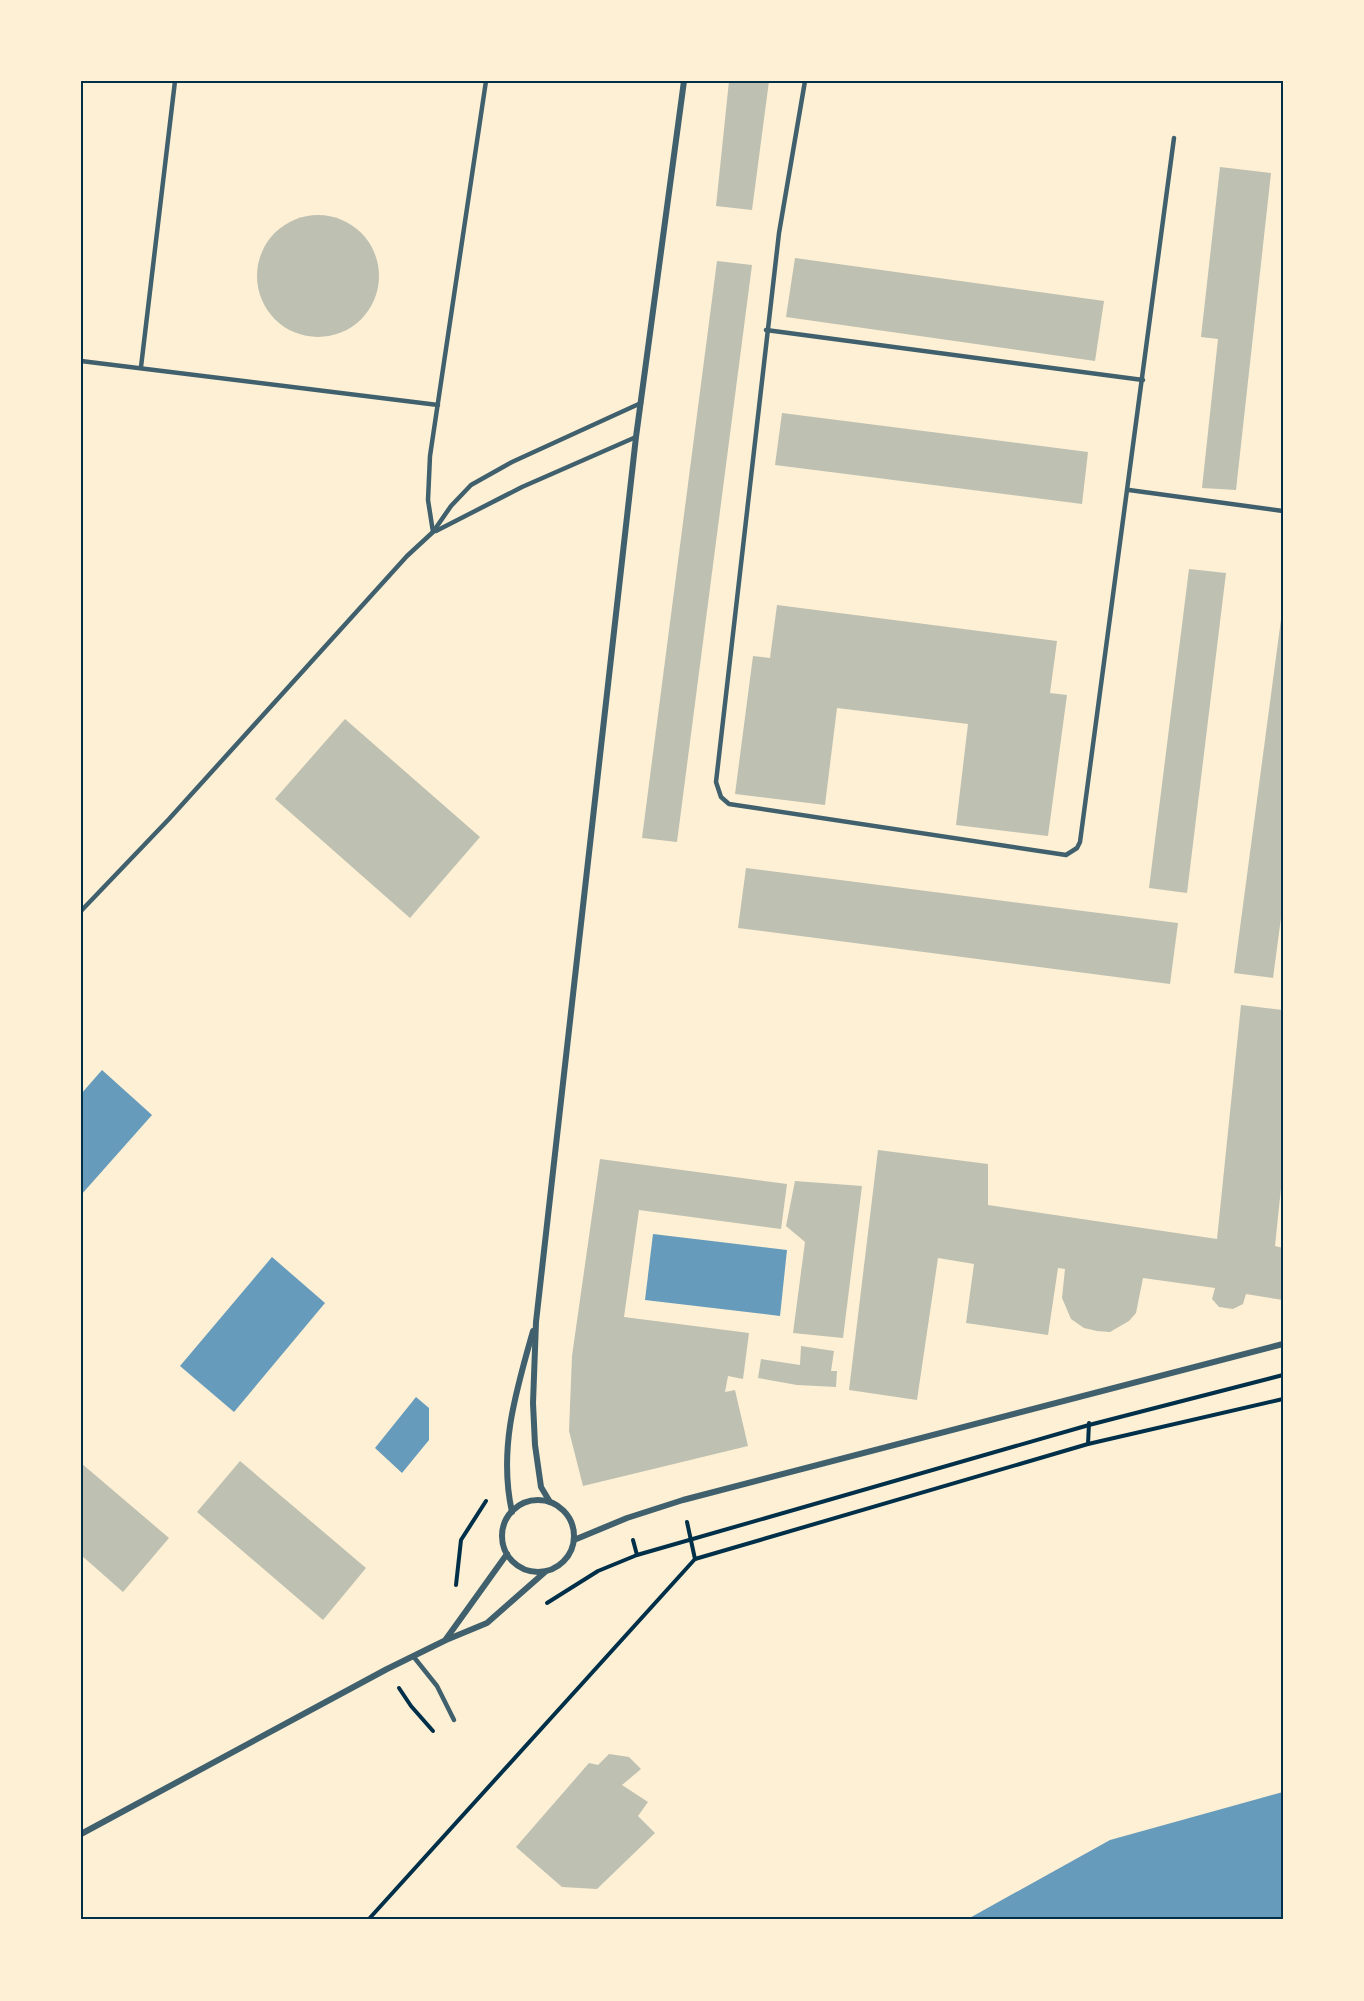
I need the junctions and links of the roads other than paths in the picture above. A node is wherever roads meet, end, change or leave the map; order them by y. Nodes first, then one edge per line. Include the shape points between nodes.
1 (175, 81) edge
2 (486, 81) edge
3 (684, 81) edge
4 (805, 81) edge
5 (1174, 138) dead end
6 (766, 330) junction
7 (81, 361) edge
8 (141, 367) junction
9 (1143, 380) junction
10 (641, 403) junction
11 (438, 405) junction
12 (636, 437) junction
13 (1130, 490) junction
14 (1283, 511) edge
15 (433, 532) junction
16 (81, 911) edge
17 (536, 1322) junction
18 (1283, 1344) edge
19 (550, 1502) junction
20 (512, 1512) junction
21 (574, 1540) junction
22 (507, 1554) junction
23 (545, 1572) junction
24 (446, 1640) junction
25 (412, 1656) junction
26 (454, 1720) dead end
27 (81, 1834) edge

1 - 8 lane
2 - 11 lane
3 - 10 street
4 - 6 lane via 778,233
5 - 9 lane
6 - 9 lane
6 - 13 lane via 716,782 721,797 729,804 1066,855 1072,852 1080,842
7 - 8 lane
8 - 11 lane
9 - 13 lane
10 - 12 street
10 - 15 lane via 492,472 464,492
11 - 15 lane via 428,478
12 - 15 lane
12 - 17 street
13 - 14 lane
15 - 16 lane
17 - 19 street via 535,1445 541,1487
17 - 20 street via 511,1407 507,1478
18 - 21 street via 683,1500
19 - 20 street via 530,1501
19 - 21 street via 559,1506 571,1521
20 - 22 street via 502,1532
21 - 23 street via 570,1554 559,1566
22 - 23 street via 523,1569
22 - 24 street
23 - 24 street via 487,1623
24 - 25 street
25 - 26 lane via 437,1686
25 - 27 street

